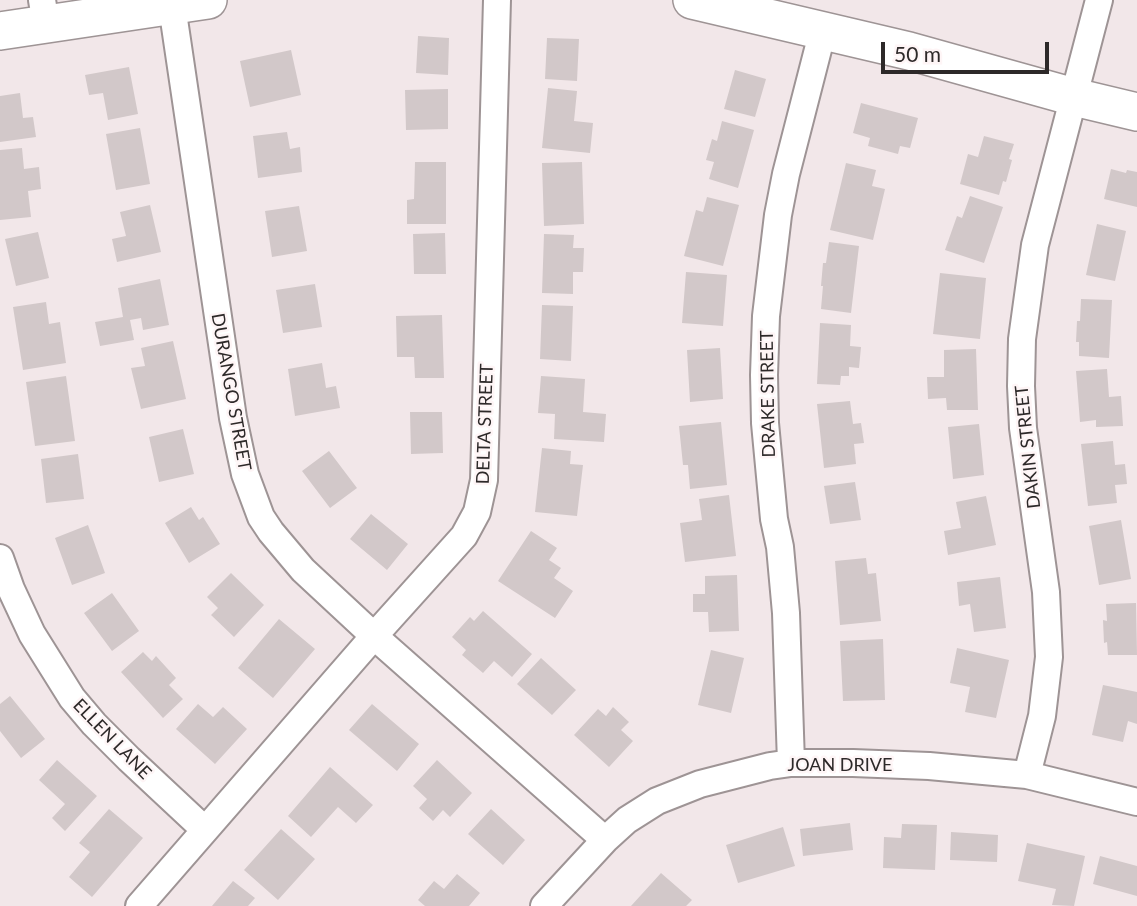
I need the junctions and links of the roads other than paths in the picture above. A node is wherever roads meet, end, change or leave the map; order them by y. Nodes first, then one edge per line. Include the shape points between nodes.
1 (208, 0) edge
2 (497, 0) edge
3 (692, 0) edge
4 (1099, 0) edge
5 (172, 6) junction
6 (44, 12) edge
7 (823, 30) junction
8 (0, 31) edge
9 (1074, 97) junction
10 (1137, 113) edge
11 (0, 558) edge
12 (374, 636) junction
13 (792, 764) junction
14 (1027, 775) junction
15 (1137, 802) edge
16 (205, 830) junction
17 (605, 840) junction
18 (139, 906) edge
19 (544, 906) edge

1 - 5 street
2 - 12 street, DELTA STREET via 481,500 464,536
3 - 7 street
4 - 9 street, DAKIN STREET
5 - 6 street
5 - 12 street, DURANGO STREET via 233,418 248,485 271,533 303,570
6 - 8 street
7 - 9 street
7 - 13 street, DRAKE STREET via 780,205 764,375 786,613
9 - 10 street
9 - 14 street, DAKIN STREET via 1035,245 1022,339 1023,428 1046,592 1049,657 1042,716
11 - 16 street, ELLEN LANE via 32,634 72,698
12 - 16 street, DELTA STREET
12 - 17 street, DURANGO STREET
13 - 14 street, JOAN DRIVE via 929,766
13 - 17 street, JOAN DRIVE via 700,783 657,801
14 - 15 street, JOAN DRIVE
16 - 18 street, DELTA STREET
17 - 19 street, JOAN DRIVE

